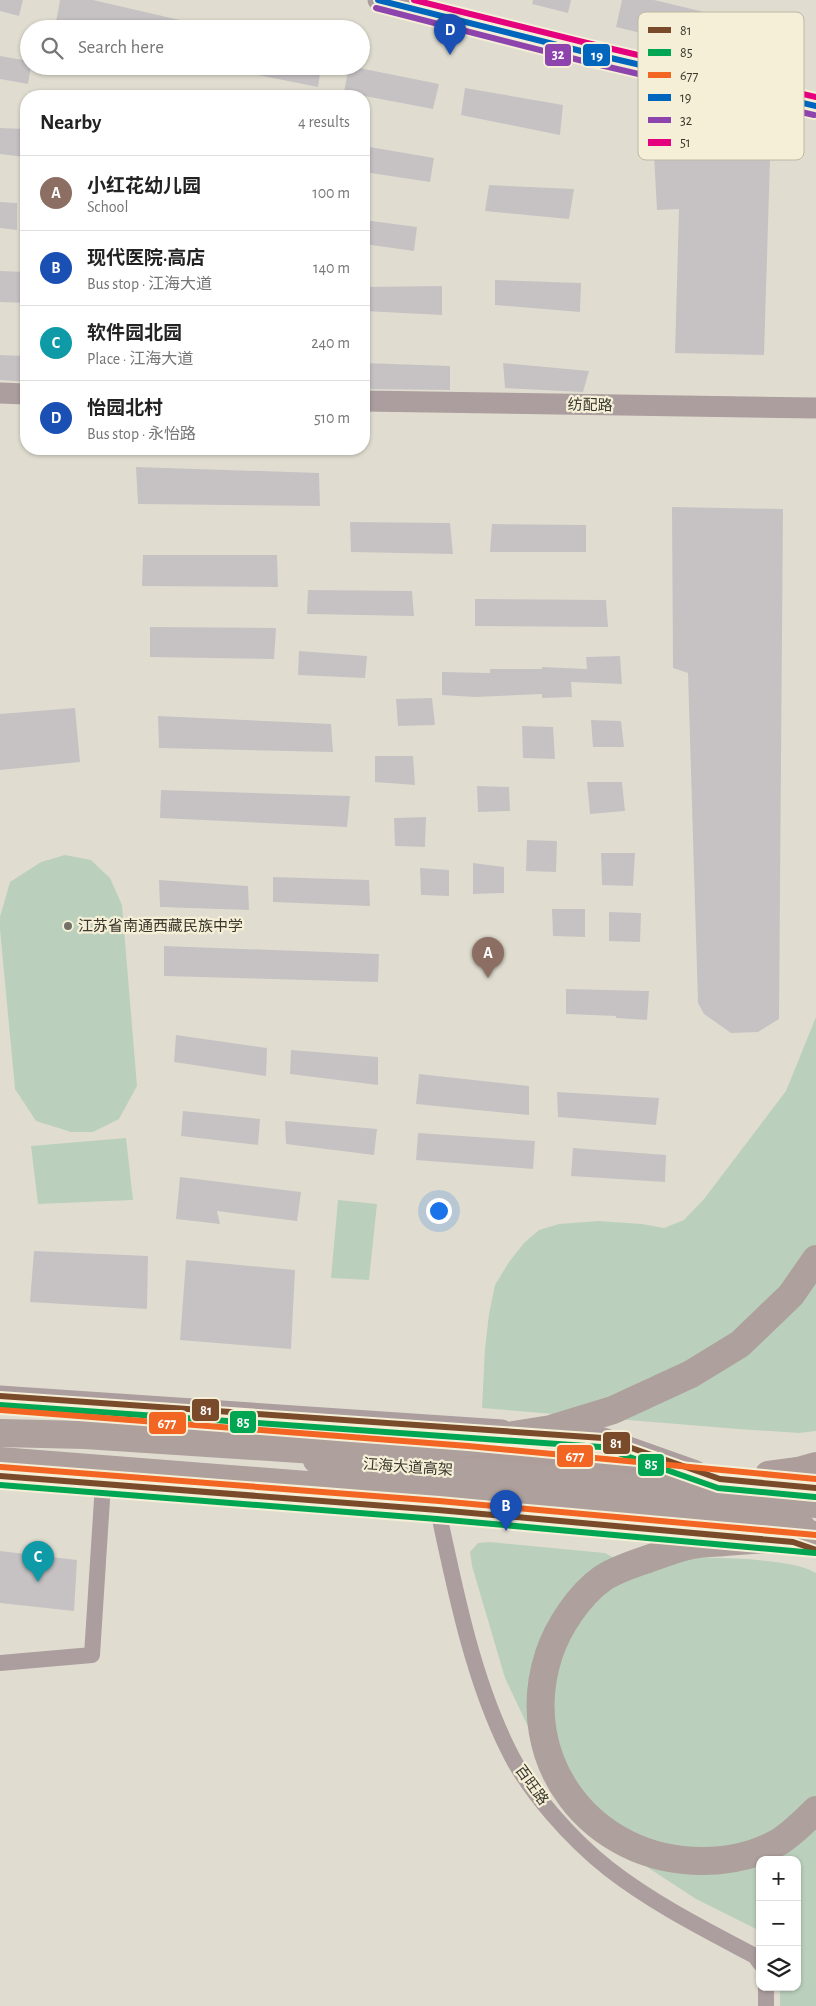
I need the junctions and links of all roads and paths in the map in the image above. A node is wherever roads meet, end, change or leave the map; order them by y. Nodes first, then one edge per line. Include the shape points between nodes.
1 (378, 0) edge
2 (638, 64) edge
3 (0, 393) edge
4 (20, 394) edge
5 (370, 402) edge
6 (816, 408) edge
7 (816, 1259) edge
8 (0, 1396) edge
9 (0, 1419) edge
10 (0, 1433) edge
11 (0, 1437) edge
12 (0, 1461) edge
13 (816, 1465) edge
14 (0, 1476) edge
15 (720, 1479) junction
16 (103, 1484) junction
17 (816, 1488) edge
18 (816, 1504) edge
19 (438, 1510) junction
20 (811, 1540) edge
21 (0, 1663) edge
22 (816, 1810) edge
23 (756, 1956) edge
24 (766, 1991) edge
25 (766, 2006) edge

1 - 2 street
3 - 4 street
5 - 6 street, 纺配路
7 - 10 highway, bridge via 791,1295 740,1344 691,1374 613,1410 551,1429 469,1442 329,1451 85,1435
8 - 15 street via 603,1438
9 - 15 main road via 467,1455
11 - 18 highway, 江海大道高架 via 468,1472
12 - 20 highway, 江海大道高架 via 447,1496
13 - 15 main road
14 - 16 main road
15 - 17 main road
16 - 19 main road
16 - 21 street via 92,1655
19 - 20 main road
19 - 23 street, 百旺路 via 485,1698 508,1750 532,1789 609,1869 664,1906
20 - 22 highway, bridge via 691,1545 629,1566 603,1579 567,1616 553,1644 545,1668 539,1711 546,1750 559,1781 577,1806 598,1826 643,1850 690,1861 717,1861 746,1855 779,1842
24 - 25 street

